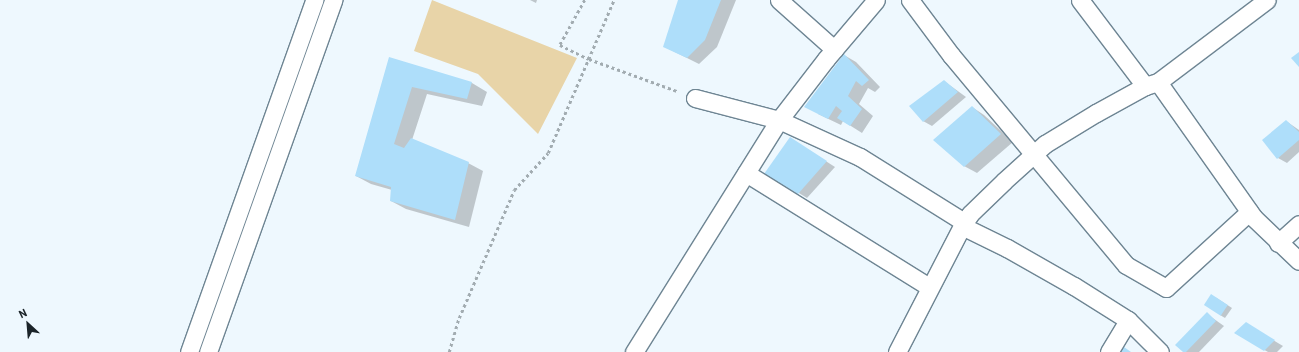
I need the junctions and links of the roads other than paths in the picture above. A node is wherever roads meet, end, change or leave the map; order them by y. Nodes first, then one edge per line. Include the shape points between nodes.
1 (314, 0) edge
2 (333, 0) edge
3 (779, 0) edge
4 (876, 0) edge
5 (910, 0) edge
6 (1080, 0) edge
7 (1267, 0) edge
8 (834, 49) junction
9 (1152, 84) junction
10 (695, 98) road end
11 (779, 120) junction
12 (1033, 155) junction
13 (746, 173) junction
14 (1249, 212) junction
15 (963, 224) junction
16 (1299, 224) edge
17 (1278, 243) junction
18 (1299, 261) edge
19 (929, 287) junction
20 (1128, 320) junction
21 (898, 351) edge
22 (189, 352) edge
23 (208, 352) edge
24 (634, 352) edge
25 (1109, 352) edge
26 (1160, 352) edge

1 - 22 street
2 - 23 street
3 - 8 street
4 - 8 street
5 - 12 street via 951,55
6 - 9 street
7 - 9 street
8 - 11 street
9 - 12 street via 1096,113
9 - 14 street
10 - 11 street
11 - 13 street
11 - 15 street via 860,157
12 - 14 street via 1126,265 1166,288
12 - 15 street via 970,214
13 - 19 street
13 - 24 street
14 - 17 street
15 - 19 street
15 - 20 street
16 - 17 street
17 - 18 street
19 - 21 street
20 - 25 street
20 - 26 street

